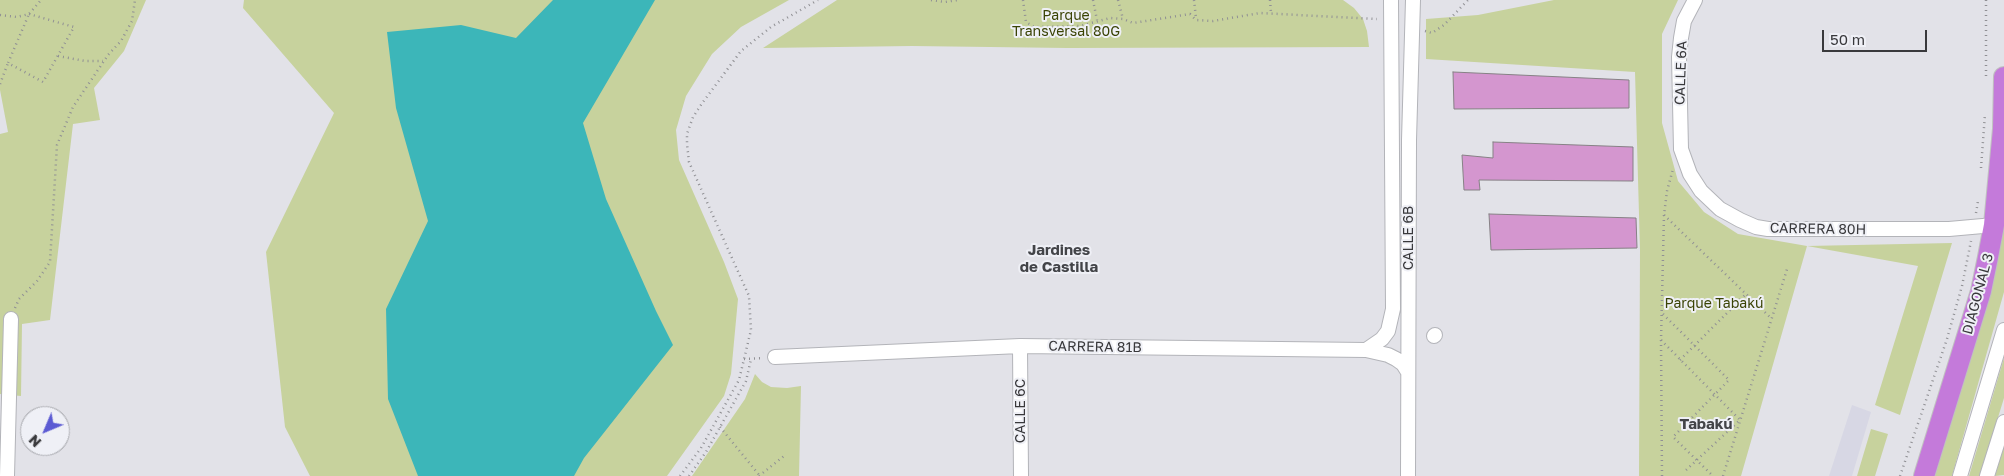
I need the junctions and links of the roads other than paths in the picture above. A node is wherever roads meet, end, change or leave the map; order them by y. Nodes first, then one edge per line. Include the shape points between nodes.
1 (1413, 0) edge
2 (1695, 0) edge
3 (1391, 1) edge
4 (1995, 77) edge
5 (1681, 149) joint
6 (1984, 223) junction
7 (11, 319) road end
8 (2004, 330) edge
9 (1020, 346) junction
10 (1366, 350) junction
11 (775, 357) road end
12 (1408, 372) junction
13 (4, 402) edge
14 (2004, 422) edge
15 (7, 476) edge
16 (1021, 476) edge
17 (1408, 476) edge
18 (1924, 476) edge
19 (1960, 476) edge
20 (1987, 476) edge

1 - 3 street via 1402,5
1 - 12 street, CALLE 6B
2 - 5 street, CALLE 6A via 1684,21 1681,38
3 - 10 street, CALLE 6B via 1393,309 1388,331
4 - 6 highway, DIAGONAL 3 via 2003,129
5 - 6 street, CARRERA 80H via 1690,174 1701,191 1720,209 1756,227 1787,230 1949,229
6 - 18 highway, DIAGONAL 3 via 1981,292
7 - 13 street
8 - 19 street
9 - 10 street, CARRERA 81B
9 - 11 street, CARRERA 81B
9 - 16 street, CALLE 6C
10 - 12 street, CARRERA 81B via 1396,359
12 - 17 street, CALLE 6B
13 - 15 street
14 - 20 street

